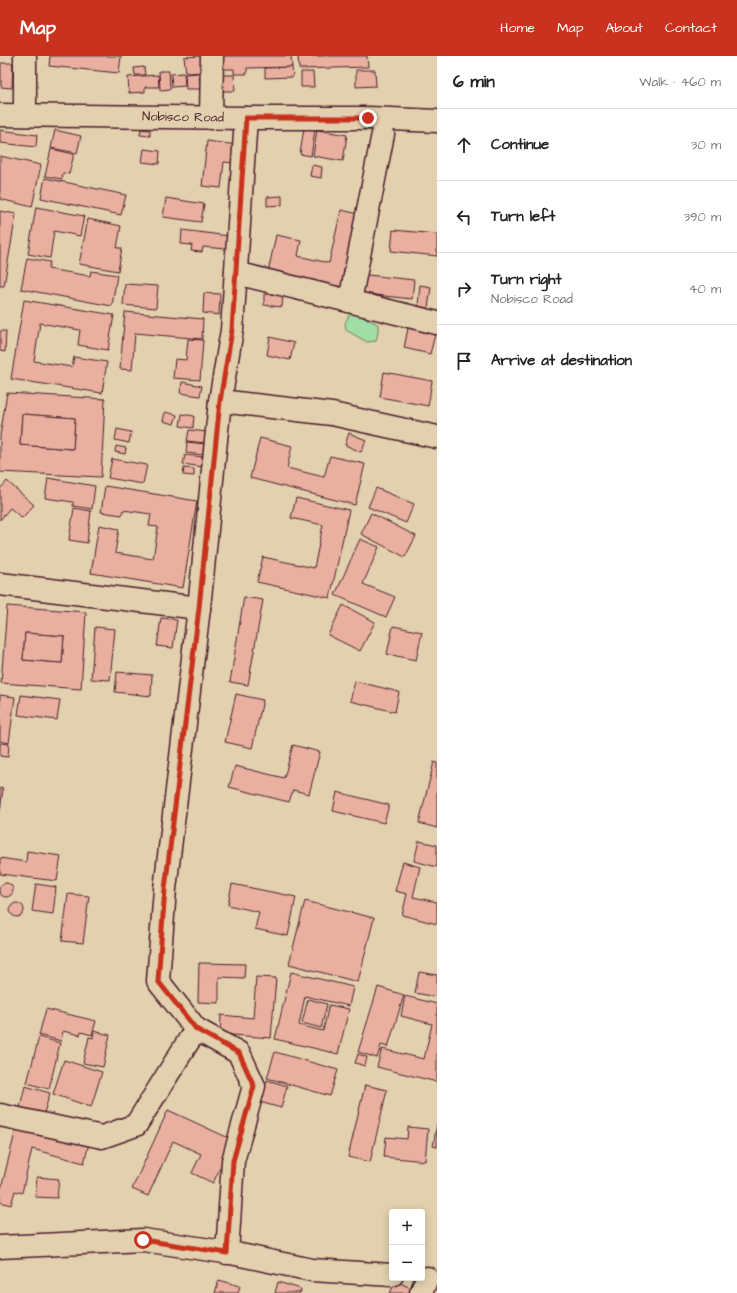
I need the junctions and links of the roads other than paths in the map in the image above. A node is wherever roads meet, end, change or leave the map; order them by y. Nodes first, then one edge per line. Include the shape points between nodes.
1 (25, 56) edge
2 (212, 56) edge
3 (0, 115) edge
4 (25, 115) junction
5 (211, 118) junction
6 (246, 118) junction
7 (437, 121) edge
8 (382, 134) dead end
9 (236, 273) junction
10 (350, 301) junction
11 (437, 323) edge
12 (220, 401) junction
13 (437, 437) edge
14 (0, 584) edge
15 (199, 608) junction
16 (196, 1029) junction
17 (0, 1115) edge
18 (0, 1247) edge
19 (227, 1253) junction
20 (389, 1275) edge

1 - 4 street
2 - 5 street
3 - 4 street, Nobisco Road
4 - 5 street, Nobisco Road
5 - 6 street, Nobisco Road
6 - 7 street, Nobisco Road
6 - 9 street
8 - 10 street
9 - 10 street
9 - 12 street via 232,330
10 - 11 street
12 - 13 street via 332,414
12 - 15 street
14 - 15 street
15 - 16 street via 165,889 158,981
16 - 17 street via 136,1125 102,1137
16 - 19 street via 239,1053 254,1086 233,1161
18 - 19 street via 143,1240
19 - 20 street via 312,1270

